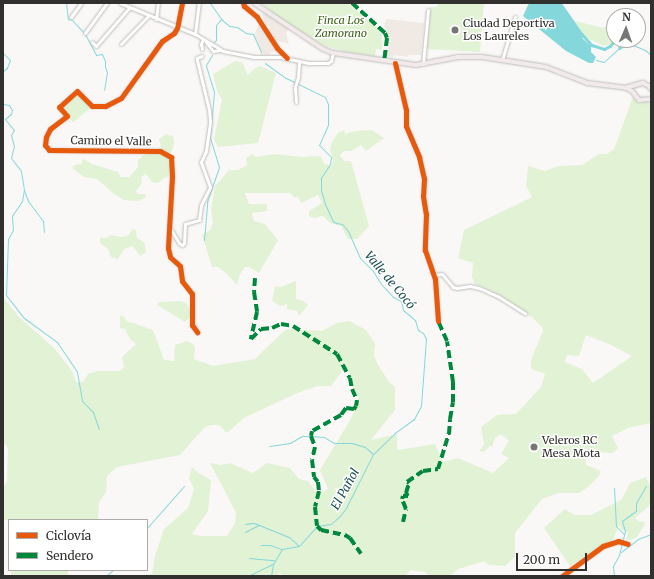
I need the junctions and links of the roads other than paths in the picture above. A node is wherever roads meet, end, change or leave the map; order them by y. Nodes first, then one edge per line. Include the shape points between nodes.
1 (81, 3) edge
2 (107, 3) edge
3 (120, 3) edge
4 (131, 3) edge
5 (158, 3) edge
6 (182, 3) edge
7 (199, 3) edge
8 (243, 3) edge
9 (254, 3) edge
10 (259, 3) edge
11 (130, 8) junction
12 (428, 10) dead end
13 (267, 12) junction
14 (148, 16) junction
15 (71, 17) dead end
16 (515, 17) dead end
17 (156, 19) junction
18 (177, 28) junction
19 (85, 33) dead end
20 (195, 34) junction
21 (204, 40) junction
22 (92, 42) dead end
23 (120, 44) dead end
24 (202, 49) dead end
25 (333, 53) junction
26 (202, 56) dead end
27 (287, 58) junction
28 (502, 60) junction
29 (299, 61) junction
30 (395, 63) junction
31 (423, 64) junction
32 (635, 86) junction
33 (625, 88) junction
34 (651, 88) edge
35 (634, 94) junction
36 (651, 94) edge
37 (649, 99) edge
38 (296, 102) dead end
39 (170, 226) junction
40 (434, 275) junction
41 (525, 314) dead end
42 (438, 321) dead end
43 (197, 332) dead end
44 (628, 544) dead end
45 (562, 576) edge

1 - 15 street
2 - 19 street
3 - 11 street
4 - 11 street
5 - 17 street
6 - 18 street
7 - 20 street
8 - 27 street via 257,17 277,48
9 - 13 main road
10 - 13 main road
11 - 14 street
11 - 22 street via 96,46
12 - 31 street
13 - 25 main road
14 - 17 street
14 - 23 street
16 - 28 street
17 - 18 street
18 - 20 street
18 - 39 street, Camino el Valle via 162,41 121,98 104,106 92,106 77,91 58,107 67,116 50,129 45,145 49,150 160,151 171,157
20 - 21 street
21 - 24 street via 201,44
21 - 27 street via 213,51 255,57
25 - 29 street via 328,63
25 - 30 main road
26 - 39 street via 197,60 210,121 206,150 201,162 210,187 199,220 185,224 182,245 175,238
27 - 29 street
28 - 31 main road via 472,56
28 - 33 main road via 546,67 587,83
29 - 38 street via 295,87
30 - 31 main road
30 - 40 street via 406,110 406,126 419,157 424,179 425,250
32 - 33 main road
32 - 34 main road via 643,83
32 - 35 main road
33 - 35 main road
35 - 37 main road via 639,100
36 - 37 main road
39 - 43 street via 170,257 180,266 182,281 192,294 192,325
40 - 41 street via 442,274 453,287 479,288 499,297
40 - 42 street
44 - 45 street via 618,541 604,546

